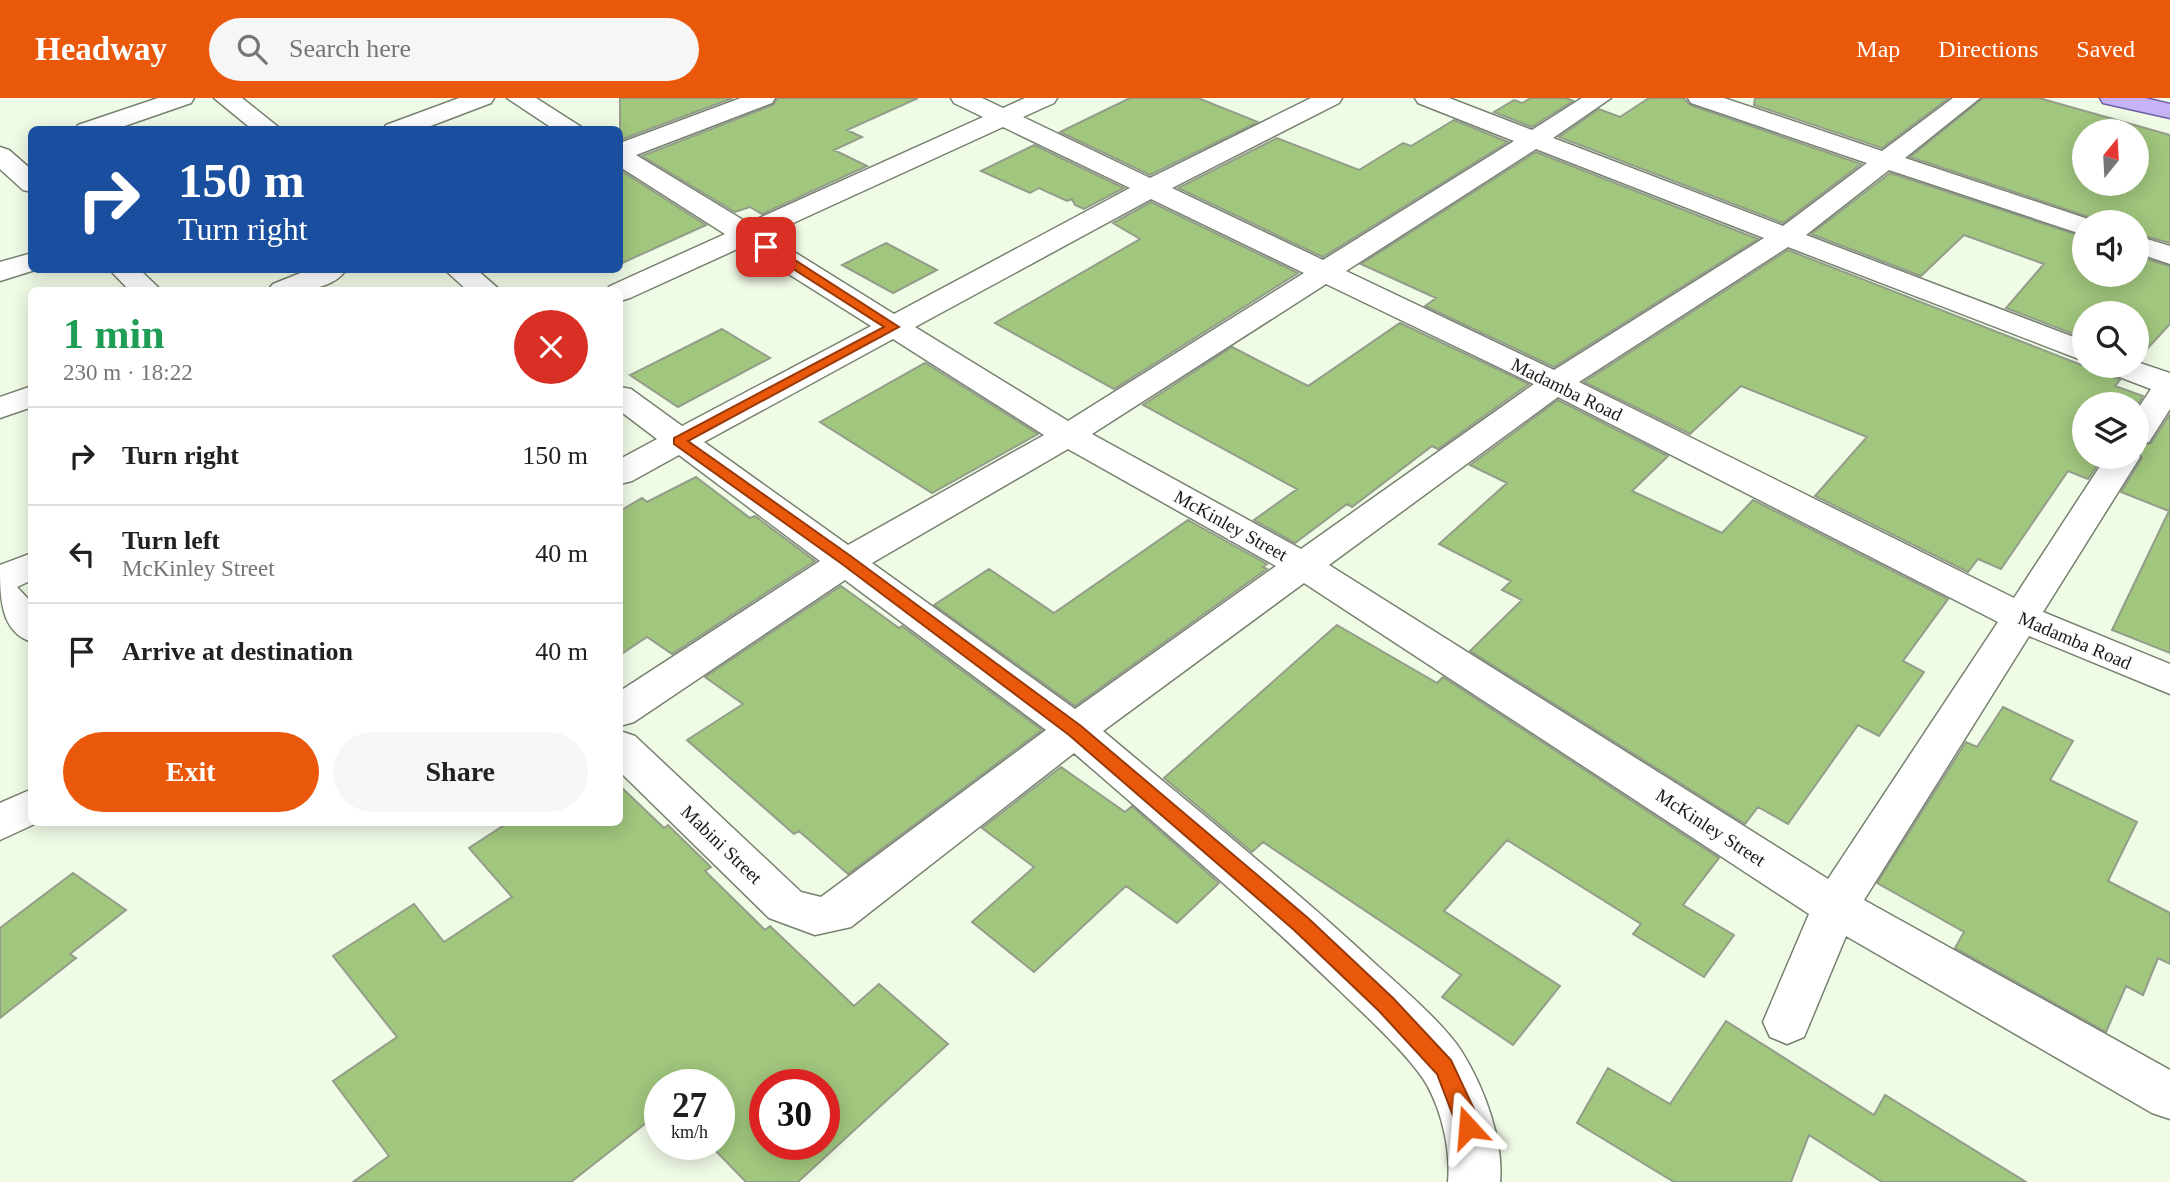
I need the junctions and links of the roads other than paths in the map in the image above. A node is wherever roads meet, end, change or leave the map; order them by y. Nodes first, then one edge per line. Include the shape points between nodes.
1 (182, 98) edge
2 (226, 98) edge
3 (482, 98) edge
4 (519, 98) edge
5 (763, 98) edge
6 (963, 98) edge
7 (1045, 98) edge
8 (1330, 98) edge
9 (1427, 98) edge
10 (1600, 98) edge
11 (1700, 98) edge
12 (1968, 98) edge
13 (2112, 98) edge
14 (2170, 111) edge
15 (1002, 117) junction
16 (100, 126) edge
17 (264, 126) edge
18 (406, 126) edge
19 (567, 126) edge
20 (1536, 140) junction
21 (28, 149) edge
22 (623, 153) edge
23 (623, 156) edge
24 (1, 157) edge
25 (1885, 163) junction
26 (28, 181) edge
27 (1151, 188) junction
28 (2072, 223) edge
29 (744, 233) junction
30 (1784, 239) junction
31 (2149, 248) edge
32 (2170, 255) edge
33 (28, 262) edge
34 (0, 272) edge
35 (1323, 272) junction
36 (127, 273) edge
37 (325, 273) edge
38 (463, 273) edge
39 (143, 287) edge
40 (290, 287) edge
41 (481, 287) edge
42 (623, 291) edge
43 (893, 327) junction
44 (2072, 347) edge
45 (2149, 376) edge
46 (1556, 383) junction
47 (2170, 384) edge
48 (28, 397) edge
49 (623, 398) edge
50 (0, 408) edge
51 (2149, 416) edge
52 (1068, 435) junction
53 (678, 441) junction
54 (2115, 469) edge
55 (623, 471) edge
56 (847, 561) junction
57 (1304, 566) junction
58 (28, 567) edge
59 (0, 580) edge
60 (0, 591) edge
61 (2020, 617) junction
62 (28, 624) edge
63 (2170, 680) edge
64 (623, 709) edge
65 (1075, 730) junction
66 (623, 750) edge
67 (28, 808) edge
68 (0, 823) edge
69 (1835, 907) junction
70 (1787, 1022) dead end
71 (2170, 1096) edge
72 (1475, 1182) edge

1 - 16 street
2 - 17 street
3 - 18 street
4 - 19 street
5 - 22 street
6 - 15 street, Madamba Road
7 - 15 street
8 - 27 street
9 - 20 street
10 - 20 street
11 - 25 street
12 - 25 street
13 - 14 main road
15 - 27 street, Madamba Road
15 - 29 street
20 - 30 street
20 - 35 street
21 - 24 street
23 - 29 street, McKinley Street
24 - 26 street
25 - 28 street
25 - 30 street
27 - 35 street, Madamba Road
27 - 43 street
29 - 42 street
29 - 43 street, McKinley Street
30 - 44 street
30 - 46 street
31 - 32 street
33 - 34 street
35 - 46 street, Madamba Road
35 - 52 street
36 - 39 street
37 - 40 street
38 - 41 street
43 - 52 street, McKinley Street
43 - 53 street
45 - 47 street
46 - 57 street
46 - 61 street, Madamba Road
47 - 51 street
48 - 50 street
49 - 53 street
52 - 56 street
52 - 57 street, McKinley Street
53 - 55 street
53 - 56 street
54 - 61 street
56 - 64 street
56 - 65 street
57 - 65 street
57 - 69 street, McKinley Street
58 - 59 street
60 - 62 street
61 - 63 street, Madamba Road
61 - 69 street
65 - 66 street, Mabini Street via 835,913 821,918 785,905
65 - 72 street via 1301,924 1386,1004 1444,1067 1463,1109 1476,1164
67 - 68 street
69 - 70 street
69 - 71 street, McKinley Street

